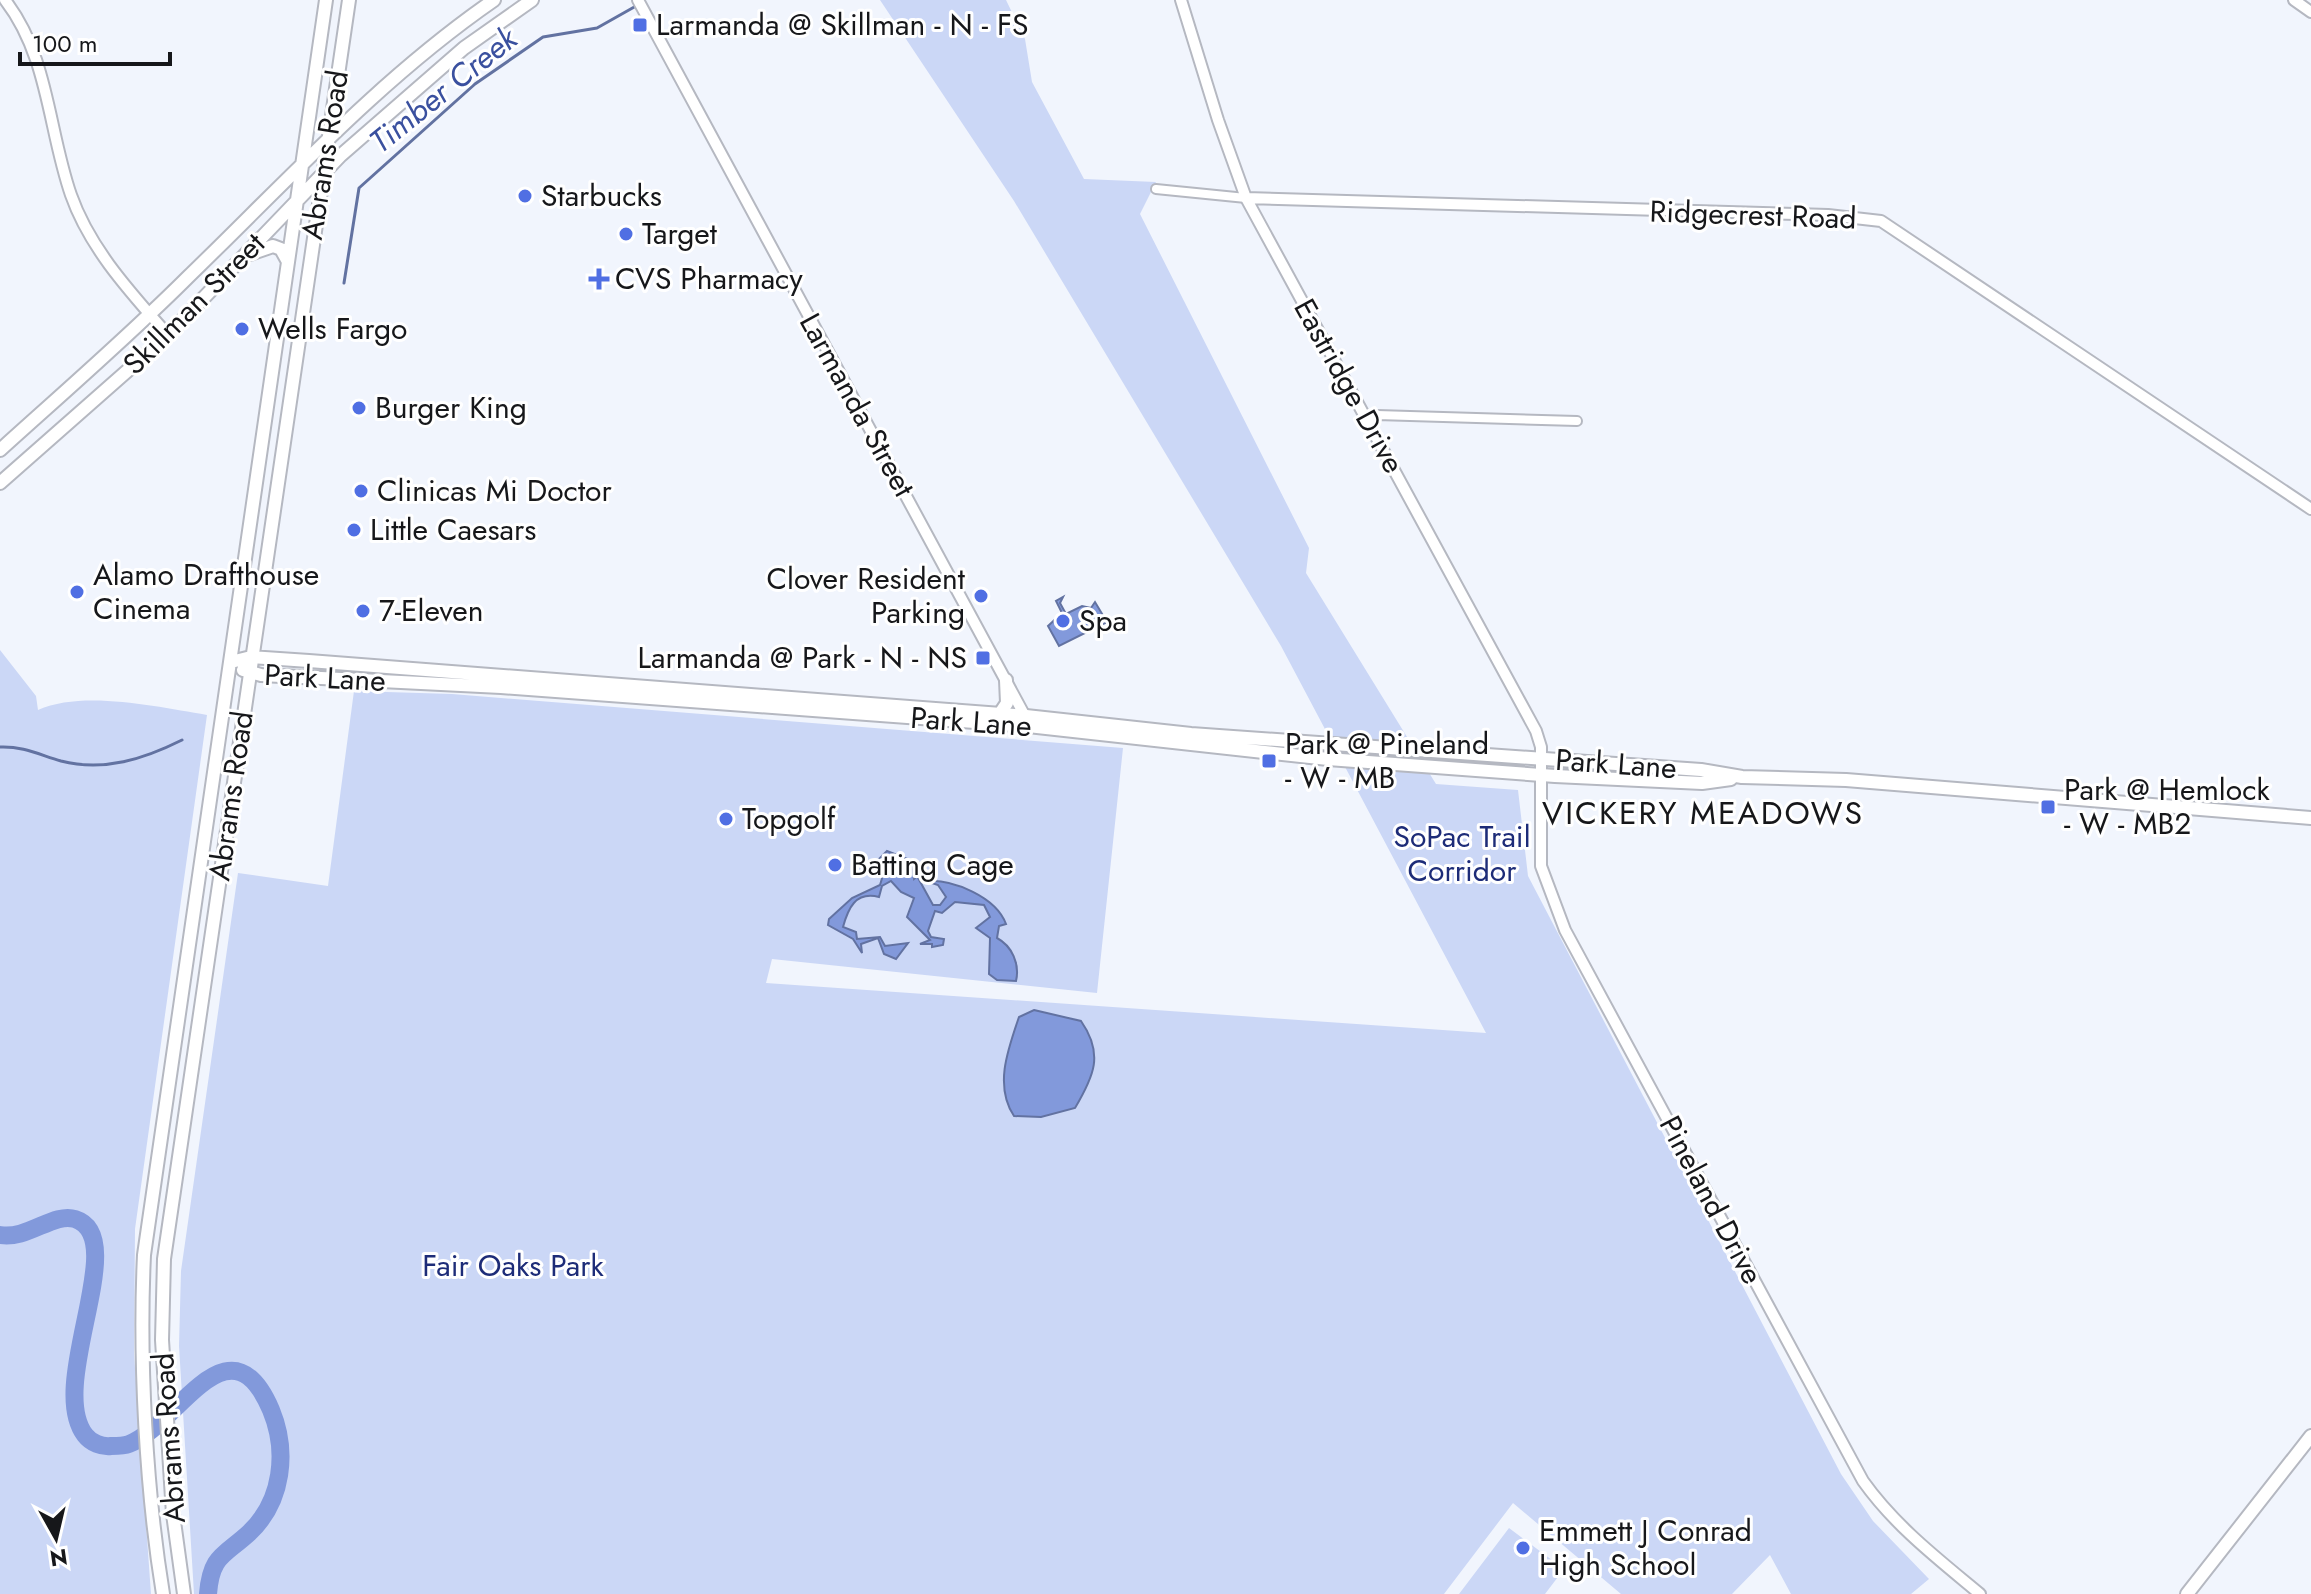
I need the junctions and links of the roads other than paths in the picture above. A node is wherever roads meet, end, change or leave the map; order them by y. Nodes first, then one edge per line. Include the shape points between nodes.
1 (5, 0) edge
2 (326, 0) edge
3 (349, 0) edge
4 (494, 0) edge
5 (532, 0) edge
6 (638, 0) edge
7 (1181, 0) edge
8 (2294, 0) edge
9 (2311, 12) edge
10 (327, 140) junction
11 (302, 162) junction
12 (322, 173) junction
13 (1156, 189) dead end
14 (1246, 198) junction
15 (295, 201) junction
16 (240, 259) junction
17 (287, 260) junction
18 (149, 314) junction
19 (168, 335) junction
20 (33, 419) junction
21 (1367, 419) junction
22 (1577, 421) dead end
23 (51, 440) junction
24 (261, 444) junction
25 (283, 447) junction
26 (0, 450) edge
27 (0, 483) edge
28 (2311, 509) edge
29 (251, 657) junction
30 (231, 662) junction
31 (249, 674) junction
32 (1006, 680) junction
33 (999, 715) junction
34 (1027, 721) junction
35 (1216, 741) junction
36 (1329, 743) junction
37 (1328, 759) junction
38 (1541, 759) junction
39 (1541, 775) junction
40 (1742, 777) junction
41 (2311, 818) edge
42 (2311, 1436) edge
43 (163, 1594) edge
44 (184, 1594) edge
45 (1980, 1594) edge
46 (2187, 1594) edge

1 - 18 street via 39,63 78,212 111,267
2 - 11 main road, Abrams Road
3 - 10 main road, Abrams Road
4 - 10 main road, Skillman Street
5 - 12 main road, Skillman Street via 464,48
6 - 32 street, Larmanda Street
7 - 14 street, Eastridge Drive
8 - 9 street
10 - 11 main road, Skillman Street
10 - 12 main road, Abrams Road
11 - 15 main road, Abrams Road
11 - 18 main road, Skillman Street
12 - 15 main road, Skillman Street
12 - 25 main road, Abrams Road
13 - 14 street, Ridgecrest Road
14 - 21 street, Eastridge Drive
14 - 28 street, Ridgecrest Road via 1881,221
15 - 16 main road, Skillman Street
15 - 17 main road, Abrams Road
16 - 17 main road via 273,246
16 - 19 main road, Skillman Street
17 - 24 main road, Abrams Road
18 - 19 street
18 - 20 main road, Skillman Street
19 - 23 main road, Skillman Street
20 - 23 main road
20 - 26 main road, Skillman Street
21 - 22 street via 1377,415
21 - 38 street, Eastridge Drive via 1529,717
23 - 27 main road, Skillman Street
24 - 25 main road
24 - 30 main road, Abrams Road
25 - 29 main road, Abrams Road
29 - 30 main road, Park Lane
29 - 31 main road, Abrams Road
29 - 33 main road, Park Lane
30 - 31 main road, Park Lane
30 - 43 main road, Abrams Road via 144,1255 143,1342
31 - 34 main road, Park Lane
31 - 44 main road, Abrams Road via 162,1285 173,1514
32 - 33 main road via 1008,697
32 - 34 street, Larmanda Street
33 - 34 main road, Park Lane
34 - 35 main road, Park Lane
35 - 36 main road, Park Lane
35 - 37 main road, Park Lane
36 - 37 main road
36 - 38 main road, Park Lane
37 - 39 main road, Park Lane
38 - 39 street, Pineland Drive
38 - 40 main road, Park Lane
39 - 40 main road, Park Lane via 1702,783
39 - 45 street, Pineland Drive via 1541,866 1565,930 1863,1481 1882,1508
40 - 41 main road, Park Lane via 1846,780
42 - 46 main road

